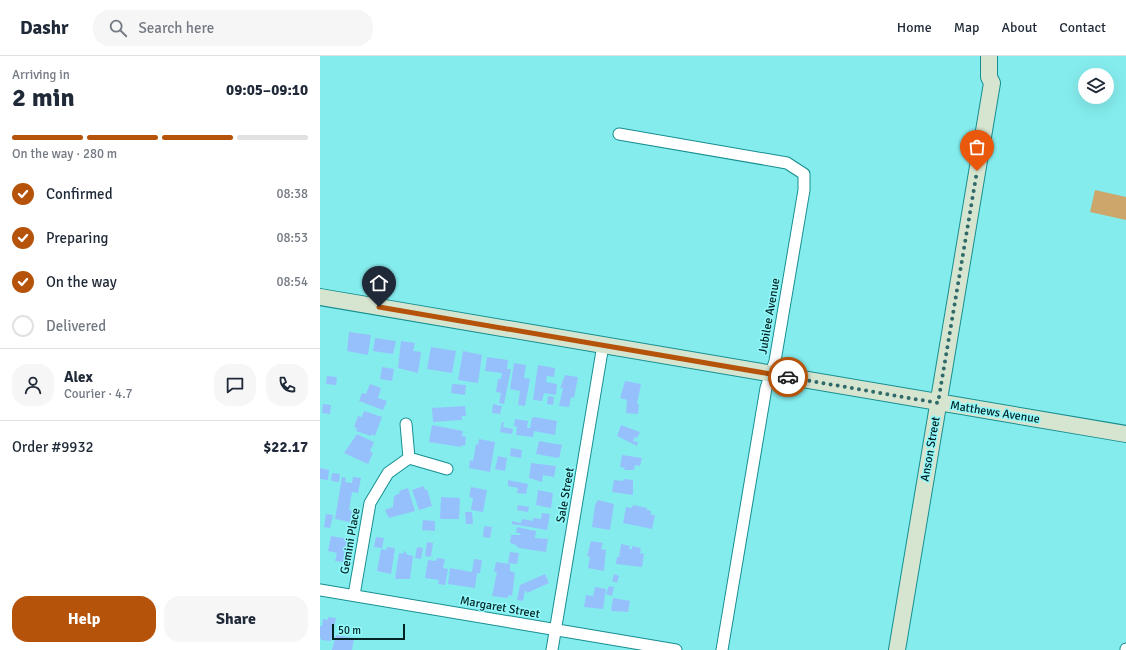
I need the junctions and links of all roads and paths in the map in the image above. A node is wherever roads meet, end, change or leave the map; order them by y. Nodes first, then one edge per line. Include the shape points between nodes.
1 (989, 56) edge
2 (1000, 56) edge
3 (992, 83) junction
4 (619, 134) dead end
5 (320, 297) edge
6 (603, 345) junction
7 (771, 373) junction
8 (938, 403) junction
9 (406, 424) dead end
10 (1126, 434) edge
11 (409, 458) junction
12 (447, 469) dead end
13 (320, 590) edge
14 (354, 595) junction
15 (555, 629) junction
16 (552, 650) edge
17 (676, 650) edge
18 (722, 650) edge
19 (897, 650) edge

1 - 3 street, Anson Street
2 - 3 street, Anson Street via 996,78
3 - 8 street, Anson Street
4 - 7 street, Jubilee Avenue via 787,163 804,174 803,198
5 - 6 street, Matthews Avenue
6 - 7 street, Matthews Avenue
6 - 15 street, Sale Street
7 - 8 street, Matthews Avenue
7 - 18 street, Jubilee Avenue via 766,388
8 - 10 street, Matthews Avenue
8 - 19 street, Anson Street
9 - 11 street
11 - 12 street
11 - 14 street, Gemini Place via 388,473 370,503
13 - 14 street, Margaret Street
14 - 15 street, Margaret Street
15 - 16 street, Sale Street
15 - 17 street, Margaret Street

